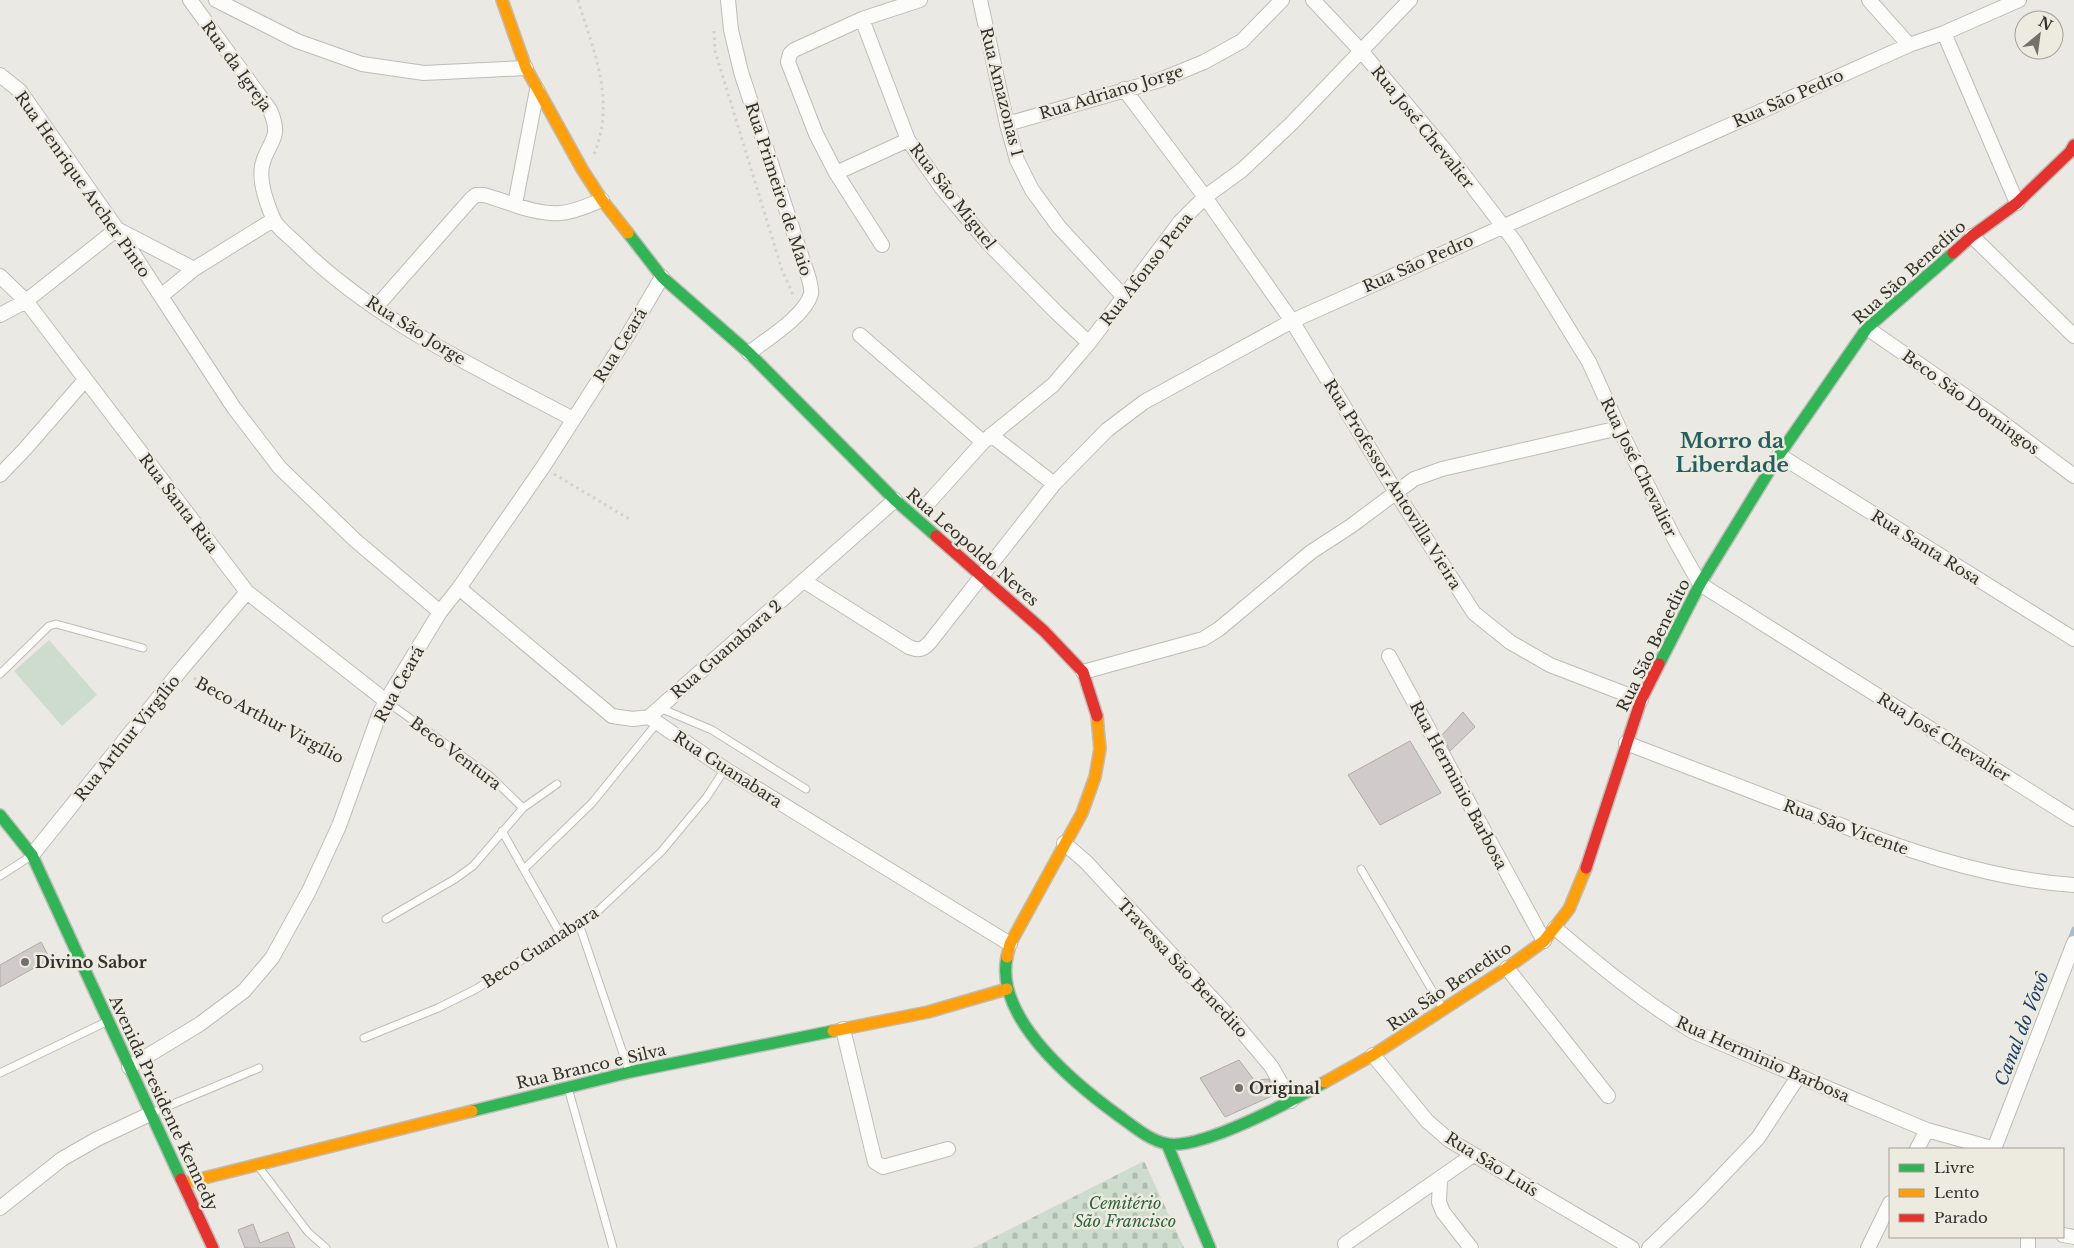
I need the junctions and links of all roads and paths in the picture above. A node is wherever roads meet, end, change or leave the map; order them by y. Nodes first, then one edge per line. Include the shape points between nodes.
1 (190, 0) edge
2 (216, 0) edge
3 (502, 0) edge
4 (578, 0) edge
5 (728, 0) edge
6 (920, 0) edge
7 (980, 0) edge
8 (1282, 0) edge
9 (1313, 0) edge
10 (1410, 0) edge
11 (1869, 0) edge
12 (2019, 0) edge
13 (862, 20) junction
14 (714, 26) dead end
15 (1944, 33) junction
16 (1910, 45) junction
17 (1362, 52) junction
18 (526, 68) junction
19 (0, 75) edge
20 (1124, 89) junction
21 (537, 90) junction
22 (1007, 124) junction
23 (908, 140) junction
24 (2073, 149) edge
25 (582, 169) junction
26 (836, 173) junction
27 (1205, 197) junction
28 (602, 200) junction
29 (2017, 202) junction
30 (515, 204) junction
31 (273, 220) junction
32 (1502, 225) junction
33 (117, 229) junction
34 (1972, 236) junction
35 (882, 245) dead end
36 (194, 268) junction
37 (0, 276) edge
38 (662, 277) junction
39 (161, 296) junction
40 (1124, 297) junction
41 (26, 301) junction
42 (376, 307) junction
43 (800, 310) junction
44 (0, 314) edge
45 (1292, 321) junction
46 (1867, 328) junction
47 (860, 335) dead end
48 (2074, 336) edge
49 (1089, 343) junction
50 (749, 353) junction
51 (85, 380) junction
52 (573, 419) junction
53 (1619, 428) junction
54 (987, 438) junction
55 (1779, 455) junction
56 (543, 467) junction
57 (0, 475) edge
58 (2074, 476) edge
59 (1054, 484) junction
60 (1397, 494) junction
61 (895, 500) junction
62 (930, 501) dead end
63 (631, 520) dead end
64 (982, 577) junction
65 (804, 581) junction
66 (1700, 584) junction
67 (459, 588) junction
68 (247, 592) junction
69 (440, 612) junction
70 (2074, 639) edge
71 (143, 648) dead end
72 (1389, 656) dead end
73 (180, 671) junction
74 (1083, 672) junction
75 (0, 674) edge
76 (1641, 700) junction
77 (386, 701) junction
78 (655, 716) junction
79 (1626, 743) junction
80 (360, 768) junction
81 (725, 769) junction
82 (557, 784) dead end
83 (806, 789) dead end
84 (523, 808) junction
85 (0, 815) edge
86 (2074, 819) edge
87 (502, 831) junction
88 (1064, 843) junction
89 (32, 855) junction
90 (1361, 868) dead end
91 (524, 869) junction
92 (0, 876) edge
93 (2074, 885) edge
94 (386, 918) dead end
95 (579, 924) junction
96 (1555, 928) junction
97 (561, 936) junction
98 (1544, 941) junction
99 (2074, 943) edge
100 (1010, 944) junction
101 (1507, 968) junction
102 (1007, 989) junction
103 (1444, 1010) junction
104 (108, 1021) junction
105 (843, 1029) junction
106 (364, 1038) dead end
107 (1374, 1056) junction
108 (129, 1067) junction
109 (259, 1068) dead end
110 (630, 1072) junction
111 (0, 1073) edge
112 (1798, 1077) junction
113 (568, 1088) junction
114 (1608, 1096) dead end
115 (1291, 1101) junction
116 (150, 1114) junction
117 (1927, 1130) junction
118 (1167, 1144) junction
119 (1918, 1148) edge
120 (1990, 1148) edge
121 (1994, 1148) edge
122 (948, 1150) dead end
123 (1473, 1154) junction
124 (258, 1166) junction
125 (1440, 1180) junction
126 (184, 1183) junction
127 (1889, 1205) edge
128 (0, 1208) edge
129 (1345, 1244) dead end
130 (214, 1248) edge
131 (326, 1248) edge
132 (613, 1248) edge
133 (1210, 1248) edge
134 (1471, 1248) edge
135 (1632, 1248) edge
136 (1649, 1248) edge
137 (1868, 1248) edge

1 - 31 street, Rua da Igreja via 270,110 276,123 276,132 262,167 262,182
2 - 18 street via 297,41 362,64 424,73
3 - 18 street, Rua Leopoldo Neves
4 - 25 path via 603,84 604,102 600,137 594,154
5 - 43 street, Rua Primeiro de Maio via 741,72 809,279 812,293
6 - 13 street
7 - 22 street, Rua Amazonas 1
8 - 20 street, Rua Adriano Jorge via 1242,41 1204,62 1160,80
9 - 17 street, Rua José Chevalier
10 - 17 street, Rua Afonso Pena
11 - 16 street
12 - 15 street, Rua São Pedro
13 - 23 street, Rua São Miguel
13 - 26 street via 794,50 788,62 816,134
14 - 43 path via 715,51 782,270
15 - 16 street, Rua São Pedro
15 - 29 street
16 - 32 street, Rua São Pedro
17 - 27 street, Rua Afonso Pena via 1242,170
17 - 32 street, Rua José Chevalier
18 - 21 street, Rua Leopoldo Neves
19 - 33 street, Rua Henrique Archer Pinto via 20,91
20 - 22 street, Rua Adriano Jorge
20 - 27 street, Rua Professor Antovilla Vieira
21 - 25 street, Rua Leopoldo Neves
21 - 30 street
22 - 40 street, Rua Amazonas 1 via 1017,160 1032,190 1059,227
23 - 26 street
23 - 49 street, Rua São Miguel via 988,243
24 - 29 street, Rua São Benedito
25 - 28 street, Rua Leopoldo Neves
26 - 35 street
27 - 40 street, Rua Afonso Pena via 1180,222
27 - 45 street, Rua Professor Antovilla Vieira
28 - 30 street via 561,213 533,211
28 - 38 street, Rua Leopoldo Neves
29 - 34 street, Rua São Benedito
30 - 42 street via 476,195
31 - 36 street, Rua Henrique Archer Pinto
31 - 42 street, Rua São Jorge via 318,265
32 - 45 street, Rua São Pedro
32 - 53 street, Rua José Chevalier via 1589,362
33 - 36 street
33 - 39 street, Rua Henrique Archer Pinto
33 - 41 street
34 - 46 street, Rua São Benedito
34 - 48 street
36 - 39 street, Rua Henrique Archer Pinto
37 - 41 street, Rua Santa Rita
38 - 50 street, Rua Leopoldo Neves
38 - 52 street, Rua Ceará
39 - 69 street, Rua Henrique Archer Pinto via 234,408 280,468 354,540
40 - 49 street, Rua Afonso Pena
41 - 44 street
41 - 51 street, Rua Santa Rita
42 - 52 street, Rua São Jorge via 437,346
43 - 50 street, Rua Primeiro de Maio
45 - 59 street, Rua São Pedro via 1144,402 1107,430
45 - 60 street, Rua Professor Antovilla Vieira
46 - 55 street, Rua São Benedito
46 - 58 street, Beco São Domingos
47 - 54 street
49 - 54 street, Rua Afonso Pena via 1053,385
50 - 61 street, Rua Leopoldo Neves
51 - 57 street
51 - 68 street, Rua Santa Rita
52 - 56 street, Rua Ceará
53 - 60 street via 1442,469 1414,480
53 - 66 street, Rua José Chevalier
54 - 59 street
54 - 62 street, Rua Afonso Pena
55 - 66 street, Rua São Benedito
55 - 70 street, Rua Santa Rosa
56 - 63 path
56 - 67 street, Rua Ceará
59 - 64 street, Rua São Pedro
60 - 74 street via 1311,552 1220,629 1203,639
60 - 76 street, Rua Professor Antovilla Vieira via 1474,613 1510,642 1550,665
61 - 64 street, Rua Leopoldo Neves
61 - 65 street, Rua Guanabara 2
64 - 65 street, Rua São Pedro via 926,647 918,650
64 - 74 street, Rua Leopoldo Neves via 1044,630
65 - 78 street, Rua Guanabara 2
66 - 76 street, Rua São Benedito
66 - 86 street, Rua José Chevalier
67 - 69 street, Rua Ceará
67 - 78 street via 612,716 633,719
68 - 73 street, Rua Arthur Virgílio
68 - 77 street, Rua Santa Rita
69 - 77 street, Rua Ceará
71 - 75 lane via 56,624 49,626
72 - 98 street, Rua Herminio Barbosa
73 - 80 path, Beco Arthur Virgílio
73 - 89 street, Rua Arthur Virgílio
74 - 88 street, Rua Leopoldo Neves via 1097,717 1100,748 1095,777 1082,813
76 - 79 street, Rua São Benedito
77 - 80 street, Rua Ceará
77 - 84 lane, Beco Ventura via 490,776
78 - 81 street, Rua Guanabara
78 - 83 lane via 712,730
78 - 91 lane, Rua Guanabara 2 via 592,803
79 - 93 street, Rua São Vicente via 1932,858 2034,881
79 - 96 street, Rua São Benedito via 1584,873 1569,909
80 - 108 street, Rua Ceará via 340,826 272,958 244,991 200,1024
81 - 95 lane, Beco Guanabara via 661,852 599,910
81 - 100 street, Rua Guanabara
82 - 84 lane
84 - 87 lane
85 - 89 street, Avenida Presidente Kennedy
87 - 91 lane
87 - 94 lane via 455,880
88 - 100 street, Rua Leopoldo Neves
88 - 115 street, Travessa São Benedito via 1086,862 1234,1022 1270,1066
89 - 92 lane, Rua Arthur Virgílio
89 - 104 street, Avenida Presidente Kennedy
90 - 103 lane
91 - 97 lane
95 - 97 lane, Beco Guanabara
95 - 110 lane
96 - 98 street, Rua São Benedito
96 - 112 street, Rua Herminio Barbosa via 1659,1011 1692,1031
97 - 106 lane, Beco Guanabara via 476,989
98 - 101 street, Rua São Benedito
99 - 121 street
100 - 102 street, Rua Leopoldo Neves via 1005,968
101 - 103 street, Rua São Benedito
101 - 114 street
102 - 105 street, Rua Branco e Silva via 928,1012
102 - 118 street, Rua Leopoldo Neves via 1038,1043 1087,1093 1145,1135
103 - 107 street, Rua São Benedito
104 - 108 street, Avenida Presidente Kennedy
104 - 111 lane
105 - 110 street, Rua Branco e Silva
105 - 122 street via 875,1162 883,1167
107 - 115 street, Rua São Benedito
107 - 123 street, Rua São Luís via 1427,1121 1449,1140
108 - 116 street, Avenida Presidente Kennedy
109 - 116 lane
110 - 113 street, Rua Branco e Silva
112 - 117 street, Rua Herminio Barbosa
112 - 136 street via 1758,1138
113 - 124 street, Rua Branco e Silva
113 - 132 lane
115 - 118 street, Rua São Benedito via 1215,1135 1189,1143
116 - 126 street, Avenida Presidente Kennedy
116 - 128 street via 62,1159
117 - 119 street
117 - 120 street, Rua Herminio Barbosa
118 - 133 street
123 - 125 street
123 - 135 street, Rua São Luís
124 - 126 street, Rua Branco e Silva
124 - 131 lane via 308,1232
125 - 129 street
125 - 134 street via 1439,1202 1443,1212
126 - 130 street, Avenida Presidente Kennedy
127 - 137 street

